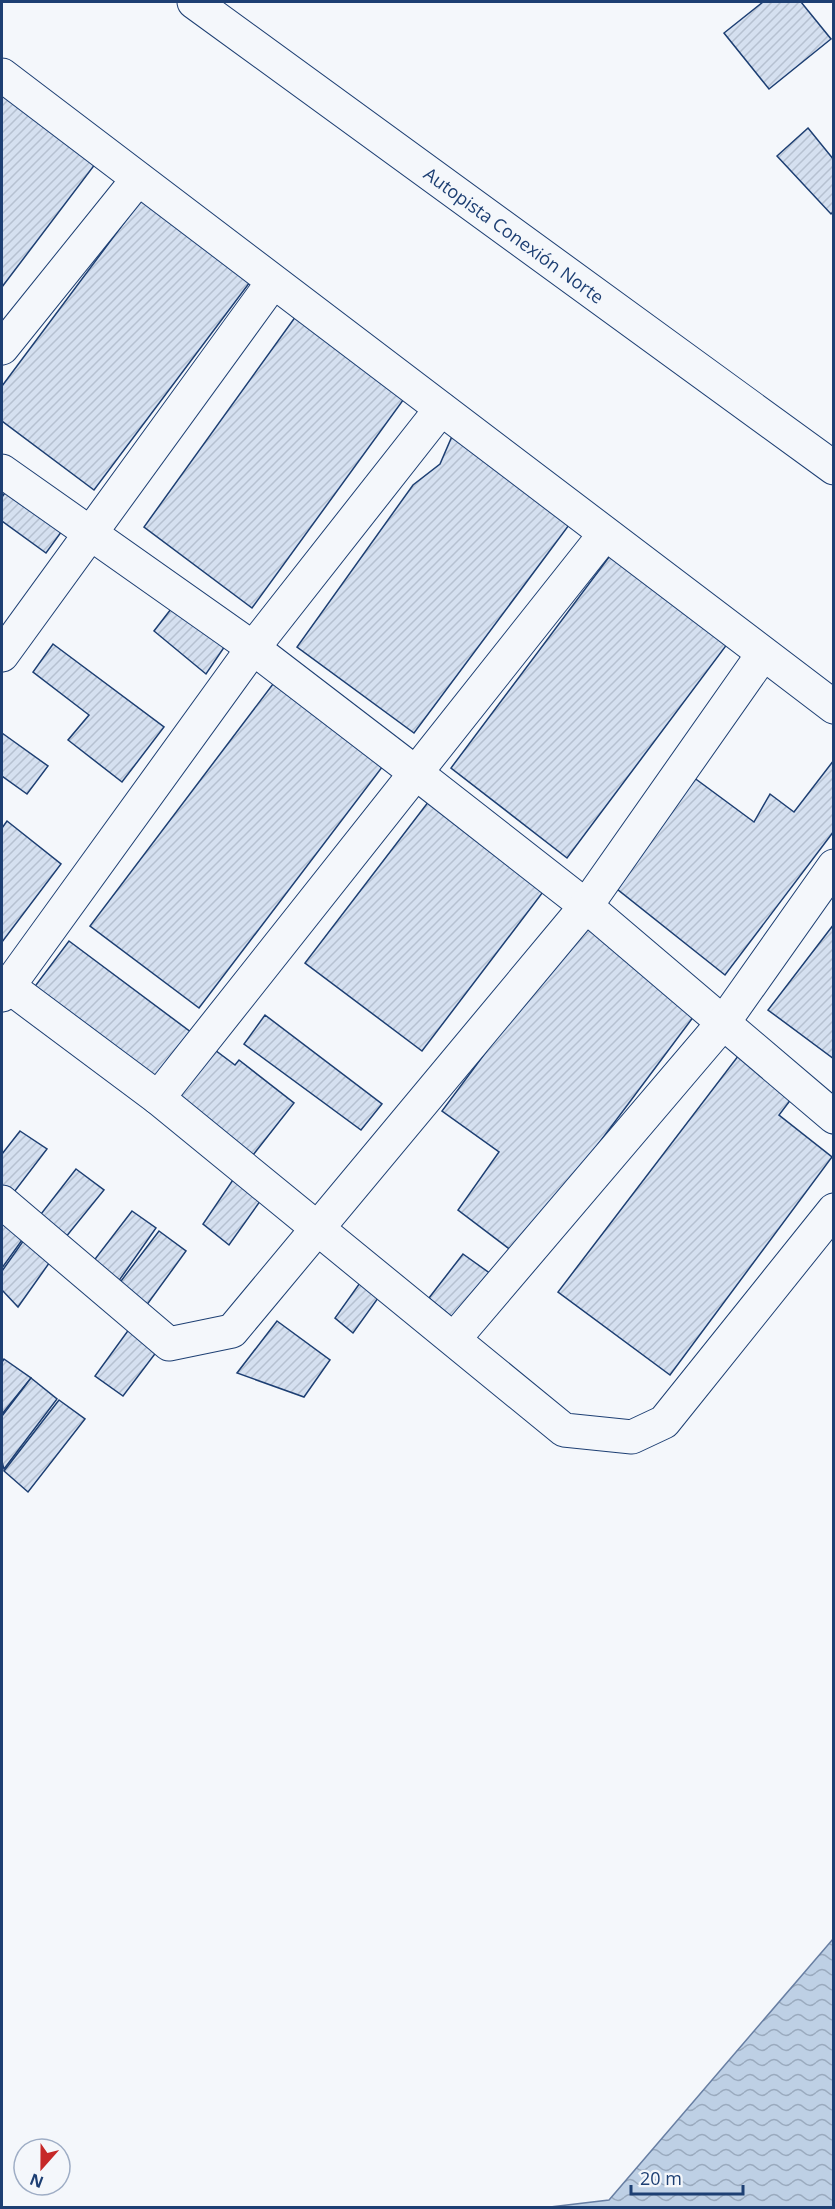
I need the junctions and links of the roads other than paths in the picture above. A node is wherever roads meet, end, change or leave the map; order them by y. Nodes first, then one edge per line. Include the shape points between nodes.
1 (194, 2) edge
2 (2, 75) edge
3 (138, 179) junction
4 (273, 282) junction
5 (2, 348) edge
6 (441, 409) junction
7 (834, 468) edge
8 (2, 471) edge
9 (605, 534) junction
10 (90, 535) junction
11 (253, 648) junction
12 (763, 654) junction
13 (2, 655) edge
14 (834, 707) edge
15 (416, 773) junction
16 (834, 866) edge
17 (586, 906) junction
18 (5, 991) edge
19 (723, 1023) junction
20 (158, 1098) junction
21 (834, 1117) edge
22 (2, 1202) edge
23 (834, 1210) edge
24 (318, 1229) junction
25 (453, 1339) junction

1 - 7 main road, Autopista Conexión Norte
2 - 3 main road
3 - 4 main road
3 - 5 main road
4 - 6 main road
4 - 10 main road
6 - 9 main road
6 - 11 main road
8 - 10 main road
9 - 12 main road
9 - 15 main road
10 - 11 main road
10 - 13 main road
11 - 15 main road
11 - 18 main road
12 - 14 main road
12 - 17 main road
15 - 17 main road
15 - 20 main road
16 - 19 main road
17 - 19 main road
17 - 24 main road
18 - 20 main road
19 - 21 main road
19 - 25 main road
20 - 24 main road
22 - 24 main road via 169,1344 232,1331
23 - 25 main road via 664,1422 632,1437 564,1430
24 - 25 main road

